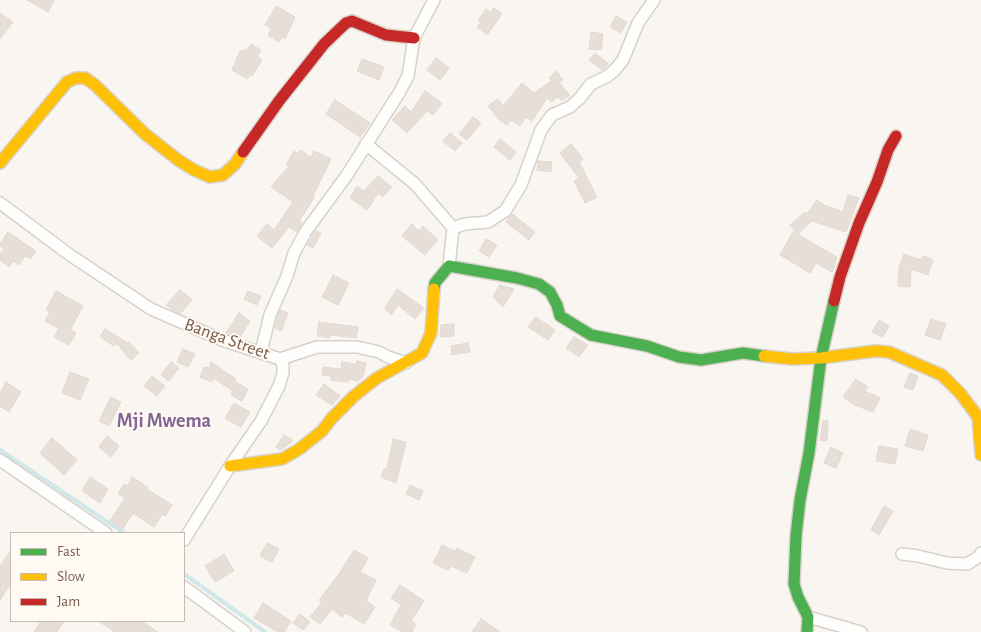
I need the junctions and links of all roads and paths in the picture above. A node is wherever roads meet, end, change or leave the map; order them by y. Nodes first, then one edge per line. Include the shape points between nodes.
1 (434, 0) edge
2 (654, 0) edge
3 (414, 38) junction
4 (896, 136) dead end
5 (366, 144) junction
6 (0, 162) edge
7 (0, 203) edge
8 (453, 228) junction
9 (449, 266) junction
10 (261, 352) junction
11 (821, 358) junction
12 (280, 359) junction
13 (406, 363) junction
14 (979, 417) edge
15 (981, 455) edge
16 (4, 463) edge
17 (230, 466) junction
18 (0, 475) edge
19 (105, 532) edge
20 (185, 538) edge
21 (981, 553) edge
22 (902, 554) dead end
23 (185, 589) edge
24 (808, 617) junction
25 (245, 632) edge
26 (807, 632) edge
27 (861, 632) edge

1 - 3 street
2 - 8 street via 638,23 623,60 614,71 591,84 570,107 552,115 541,130 521,185 505,211 488,222
3 - 5 street via 408,76
3 - 6 street via 386,35 352,21 346,23 324,44 235,164 223,175 210,177 178,160 85,78 67,82
4 - 11 street via 840,277
5 - 8 street via 415,184
5 - 10 street via 294,253 270,315
7 - 10 street, Banga Street via 151,309 222,340
8 - 9 street
9 - 11 street via 539,284 550,292 560,316 591,335 647,346 679,357 702,360 743,353 792,359
9 - 13 street via 436,282 433,321 427,345 422,354
10 - 12 street, Banga Street
11 - 14 street via 889,352 942,376 960,392
11 - 24 street via 796,536 794,584
12 - 13 street via 317,347 357,347
12 - 17 street, Banga Street via 283,373 279,386 261,421
13 - 17 street via 376,378 354,396 322,431 290,455
14 - 15 street
16 - 18 street
16 - 19 street
17 - 20 street, Banga Street
21 - 22 street via 967,564
23 - 25 street
24 - 26 street
24 - 27 street

